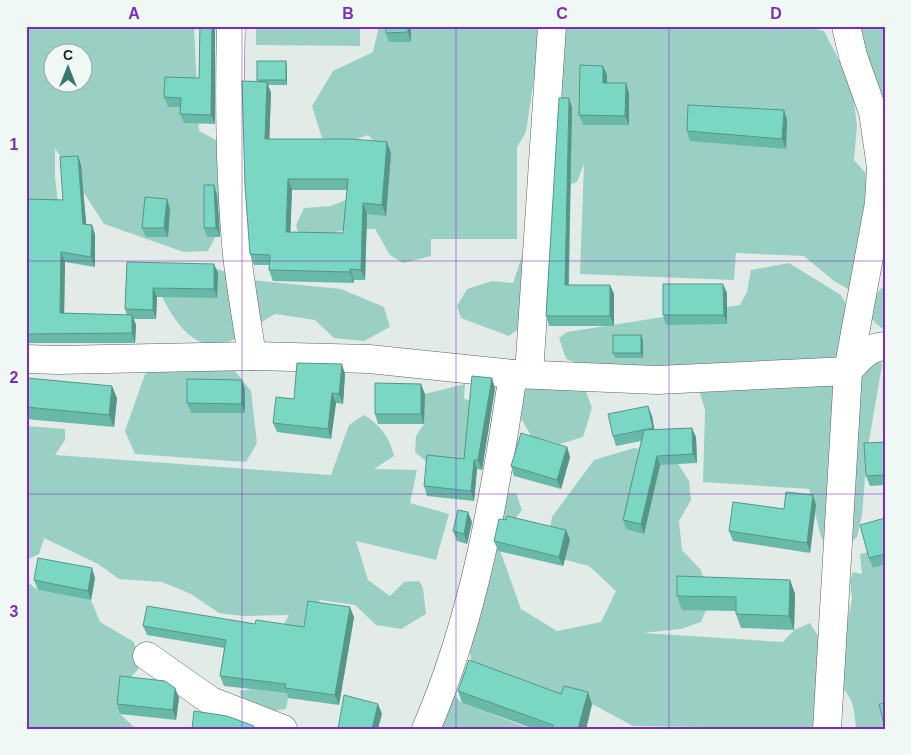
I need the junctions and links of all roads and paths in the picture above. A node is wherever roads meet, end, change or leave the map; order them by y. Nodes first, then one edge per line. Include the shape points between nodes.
1 (231, 26) edge
2 (552, 26) edge
3 (846, 26) edge
4 (885, 346) edge
5 (252, 356) junction
6 (26, 358) edge
7 (848, 371) junction
8 (521, 374) junction
9 (147, 656) dead end
10 (283, 729) edge
11 (426, 729) edge
12 (827, 729) edge

1 - 5 street via 234,211
2 - 8 street
3 - 7 street via 873,112 881,167 879,203
4 - 7 street via 865,353
5 - 6 street
5 - 8 street via 368,359
7 - 8 street via 656,380
7 - 12 street
8 - 11 street via 481,559 446,682
9 - 10 street via 211,701

